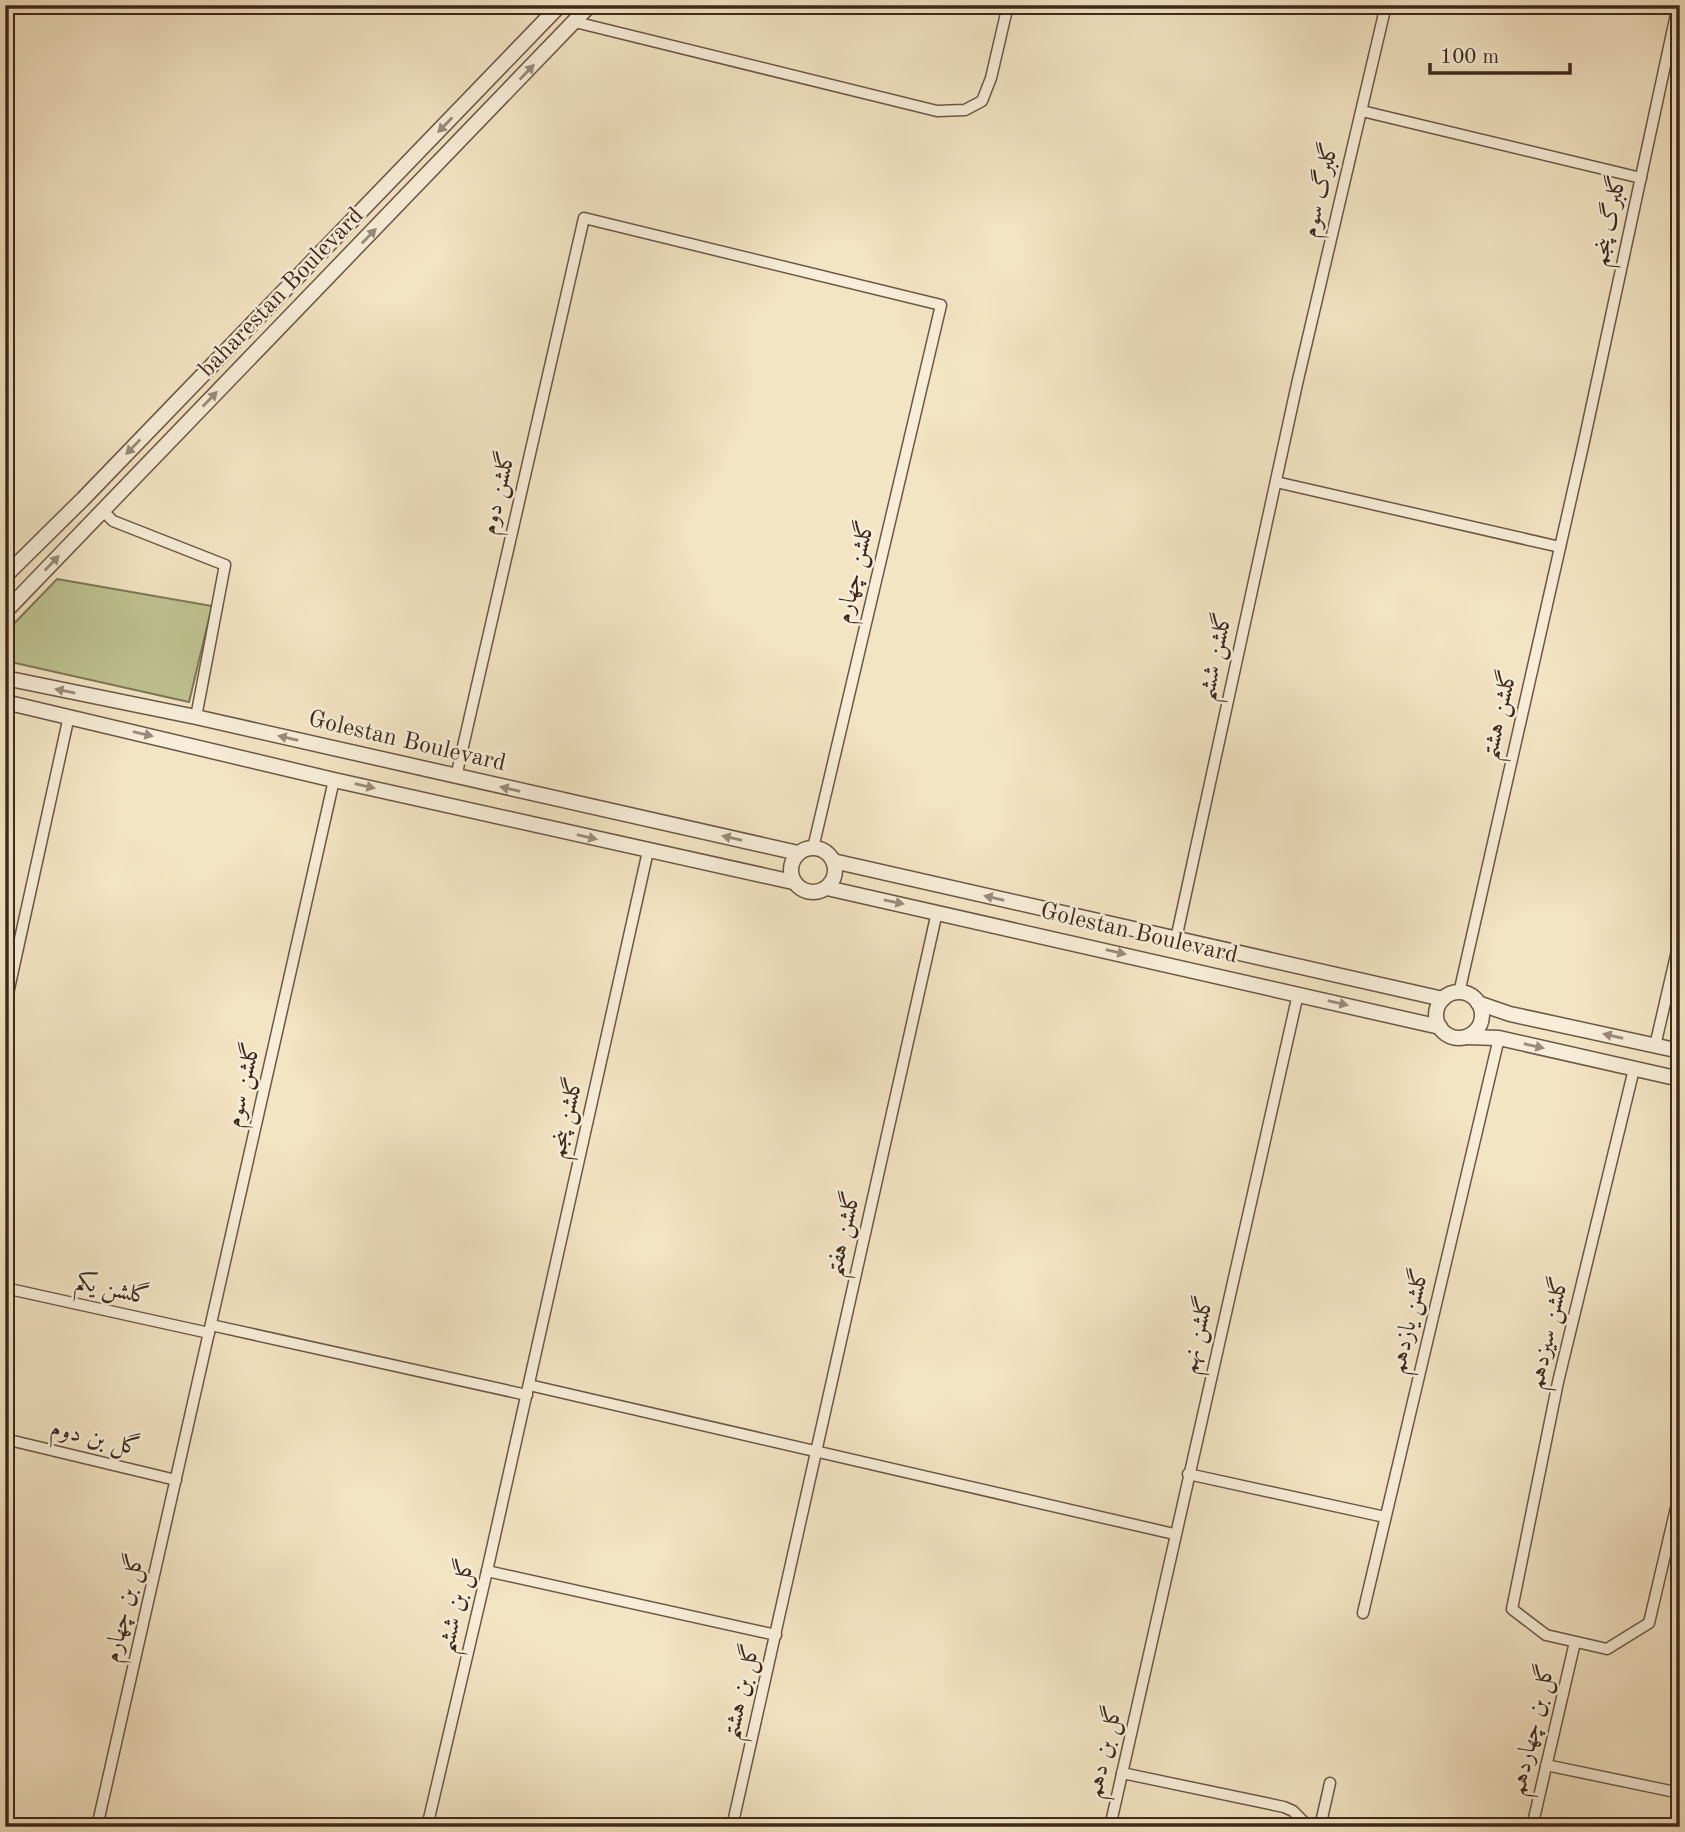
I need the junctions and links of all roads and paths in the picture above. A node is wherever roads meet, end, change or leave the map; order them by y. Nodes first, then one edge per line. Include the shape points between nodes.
1 (560, 5) edge
2 (590, 5) edge
3 (1008, 5) edge
4 (1386, 5) edge
5 (1678, 5) edge
6 (575, 22) junction
7 (1362, 111) junction
8 (1641, 178) junction
9 (941, 305) joint
10 (1297, 384) joint
11 (1583, 446) joint
12 (1276, 482) junction
13 (102, 510) junction
14 (1560, 547) junction
15 (5, 576) edge
16 (5, 612) edge
17 (11, 679) edge
18 (8, 703) edge
19 (69, 716) junction
20 (196, 718) junction
21 (456, 777) junction
22 (334, 779) junction
23 (813, 848) junction
24 (648, 851) junction
25 (798, 853) junction
26 (833, 861) junction
27 (793, 882) junction
28 (827, 888) junction
29 (937, 912) junction
30 (1680, 938) edge
31 (1176, 939) junction
32 (1459, 993) junction
33 (1298, 994) junction
34 (1443, 999) junction
35 (1478, 1003) junction
36 (5, 1007) edge
37 (1440, 1027) junction
38 (1467, 1037) junction
39 (1499, 1038) junction
40 (1655, 1046) junction
41 (1680, 1051) edge
42 (1634, 1069) junction
43 (1680, 1079) edge
44 (5, 1288) edge
45 (210, 1329) junction
46 (528, 1390) junction
47 (194, 1399) joint
48 (5, 1439) edge
49 (818, 1450) junction
50 (1188, 1474) junction
51 (176, 1480) junction
52 (1680, 1491) edge
53 (1385, 1517) junction
54 (1174, 1534) junction
55 (792, 1566) joint
56 (487, 1571) junction
57 (1363, 1613) dead end
58 (776, 1635) junction
59 (1575, 1642) junction
60 (1141, 1686) joint
61 (1546, 1765) junction
62 (1122, 1773) junction
63 (1330, 1783) dead end
64 (1680, 1793) edge
65 (97, 1827) edge
66 (427, 1827) edge
67 (732, 1827) edge
68 (1110, 1827) edge
69 (1309, 1827) edge
70 (1320, 1827) edge
71 (1532, 1827) edge

1 -> 15 street, baharestan Boulevard
2 - 6 street, baharestan Boulevard
3 - 6 street via 982,101 965,110 937,111
4 - 7 street, گلبرگ سوم
5 - 8 street, گلبرگ پنجم
13 -> 6 street, baharestan Boulevard
7 - 8 street
7 - 10 street, گلبرگ سوم
8 - 11 street, گلبرگ پنجم
9 - 21 street, گلشن دوم via 584,218
9 - 23 street, گلشن چهارم
10 - 12 street, گلشن ششم
11 - 14 street, گلشن هشتم
12 - 14 street
12 - 31 street, گلشن ششم
16 -> 13 street, baharestan Boulevard
13 - 20 street via 113,521 226,565
14 - 32 street, گلشن هشتم
17 - 18 street
20 -> 17 street, Golestan Boulevard
18 - 19 street
19 -> 22 street
19 - 36 street
21 -> 20 street, Golestan Boulevard
25 -> 21 street, Golestan Boulevard
22 -> 24 street
22 - 45 street, گلشن سوم
23 - 25 street
23 - 26 street
24 - 27 street
24 - 46 street, گلشن پنجم
25 - 27 street via 791,864
26 - 28 street via 835,876
31 -> 26 street, Golestan Boulevard
27 - 28 street via 805,892
28 -> 29 street, Golestan Boulevard
29 -> 33 street, Golestan Boulevard
29 - 49 street, گلشن هفتم
30 - 40 street
31 - 34 street, Golestan Boulevard
32 - 34 street
32 - 35 street
33 -> 37 street, Golestan Boulevard
33 - 50 street, گلشن نهم
34 - 37 street via 1437,1012
35 - 38 street via 1480,1025
40 -> 35 street
37 - 38 street via 1451,1037
38 - 39 street
39 -> 42 street
39 - 53 street, گلشن یازدهم
40 - 41 street
42 - 43 street
42 - 59 street, گلشن سیزدهم via 1559,1382 1512,1609 1546,1636
44 - 45 street, گلشن یکم
45 - 46 street, گلشن یکم
45 - 47 street, گلشن سوم
46 - 49 street, گلشن یکم
46 - 56 street, گل بن ششم
47 - 51 street, گل بن چهارم
48 - 51 street, گل بن دوم
49 - 54 street, گلشن یکم
49 - 55 street, گلشن هفتم
50 - 53 street
50 - 54 street, گلشن نهم
51 - 65 street, گل بن چهارم
52 - 59 street via 1649,1623 1607,1649
53 - 57 street, گلشن یازدهم
54 - 60 street, گلشن نهم
55 - 58 street, گل بن هشتم
56 - 58 street
56 - 66 street, گل بن ششم
58 - 67 street, گل بن هشتم
59 - 61 street, گل بن چهاردهم
60 - 62 street, گل بن دهم
61 - 64 street
61 - 71 street, گل بن چهاردهم
62 - 68 street, گل بن دهم
62 - 69 street via 1284,1807
63 - 70 street

